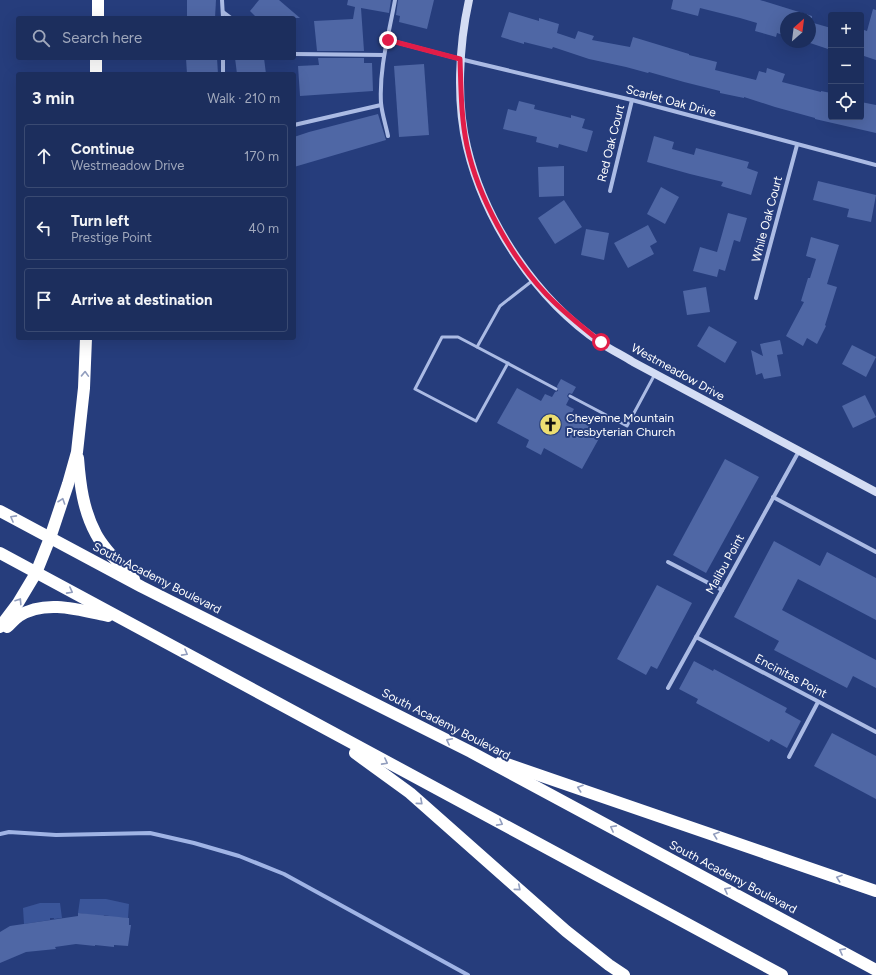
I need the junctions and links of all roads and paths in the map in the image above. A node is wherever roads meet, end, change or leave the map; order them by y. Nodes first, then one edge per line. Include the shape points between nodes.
1 (98, 0) edge
2 (222, 0) edge
3 (395, 0) edge
4 (469, 0) edge
5 (223, 12) junction
6 (98, 16) edge
7 (223, 16) edge
8 (228, 16) edge
9 (388, 40) junction
10 (296, 54) edge
11 (384, 55) junction
12 (460, 59) junction
13 (96, 60) edge
14 (223, 60) edge
15 (96, 72) edge
16 (223, 72) edge
17 (632, 100) junction
18 (381, 105) junction
19 (296, 126) edge
20 (388, 136) dead end
21 (797, 145) junction
22 (876, 165) edge
23 (610, 190) dead end
24 (534, 280) junction
25 (756, 298) dead end
26 (86, 340) edge
27 (477, 347) junction
28 (508, 363) junction
29 (655, 374) junction
30 (556, 389) dead end
31 (570, 396) dead end
32 (798, 451) junction
33 (77, 452) junction
34 (876, 492) edge
35 (773, 497) junction
36 (0, 511) edge
37 (50, 538) junction
38 (876, 552) edge
39 (0, 553) edge
40 (668, 562) dead end
41 (36, 573) junction
42 (142, 587) junction
43 (722, 590) junction
44 (121, 618) junction
45 (0, 627) edge
46 (0, 633) edge
47 (696, 637) junction
48 (668, 688) dead end
49 (818, 702) junction
50 (310, 721) junction
51 (876, 732) edge
52 (471, 752) junction
53 (789, 756) dead end
54 (876, 891) edge
55 (876, 970) edge
56 (624, 975) edge
57 (782, 975) edge

1 - 6 highway
2 - 5 street
3 - 9 street
4 - 12 street, Westmeadow Drive
5 - 7 street
5 - 8 street
9 - 11 street
9 - 12 street, Scarlet Oak Drive
10 - 11 street
11 - 18 street
12 - 17 street, Scarlet Oak Drive
12 - 24 street, Westmeadow Drive via 462,114 467,147 480,190 497,226
13 - 15 highway
14 - 16 street
17 - 21 street, Scarlet Oak Drive
17 - 23 street, Red Oak Court
18 - 19 street
18 - 20 street
21 - 22 street, Scarlet Oak Drive
21 - 25 street, While Oak Court
24 - 27 lane via 500,306
24 - 29 street, Westmeadow Drive via 572,319 601,342
33 -> 26 highway
27 - 28 lane
27 - 28 lane via 458,337 442,337 415,389 476,422
28 - 30 lane
29 - 31 lane via 627,426
29 - 32 street, Westmeadow Drive
32 - 34 street, Westmeadow Drive
32 - 35 street, Malibu Point
37 -> 33 highway
33 - 42 highway via 87,515 96,535
35 - 38 street
35 - 43 street, Malibu Point
37 -> 36 highway, South Academy Boulevard
37 - 41 highway
37 - 42 highway, South Academy Boulevard
39 - 41 highway
40 - 43 street
41 -> 44 highway
45 -> 41 highway
52 -> 42 highway, South Academy Boulevard
43 - 47 street, Malibu Point
44 - 46 highway via 58,607 36,608 19,616
44 -> 50 highway
47 - 48 street, Malibu Point
47 - 49 street, Encinitas Point
49 - 51 street, Encinitas Point
49 - 53 street
50 -> 56 highway via 410,793 566,931
50 -> 57 highway
54 -> 52 highway
55 -> 52 highway, South Academy Boulevard

